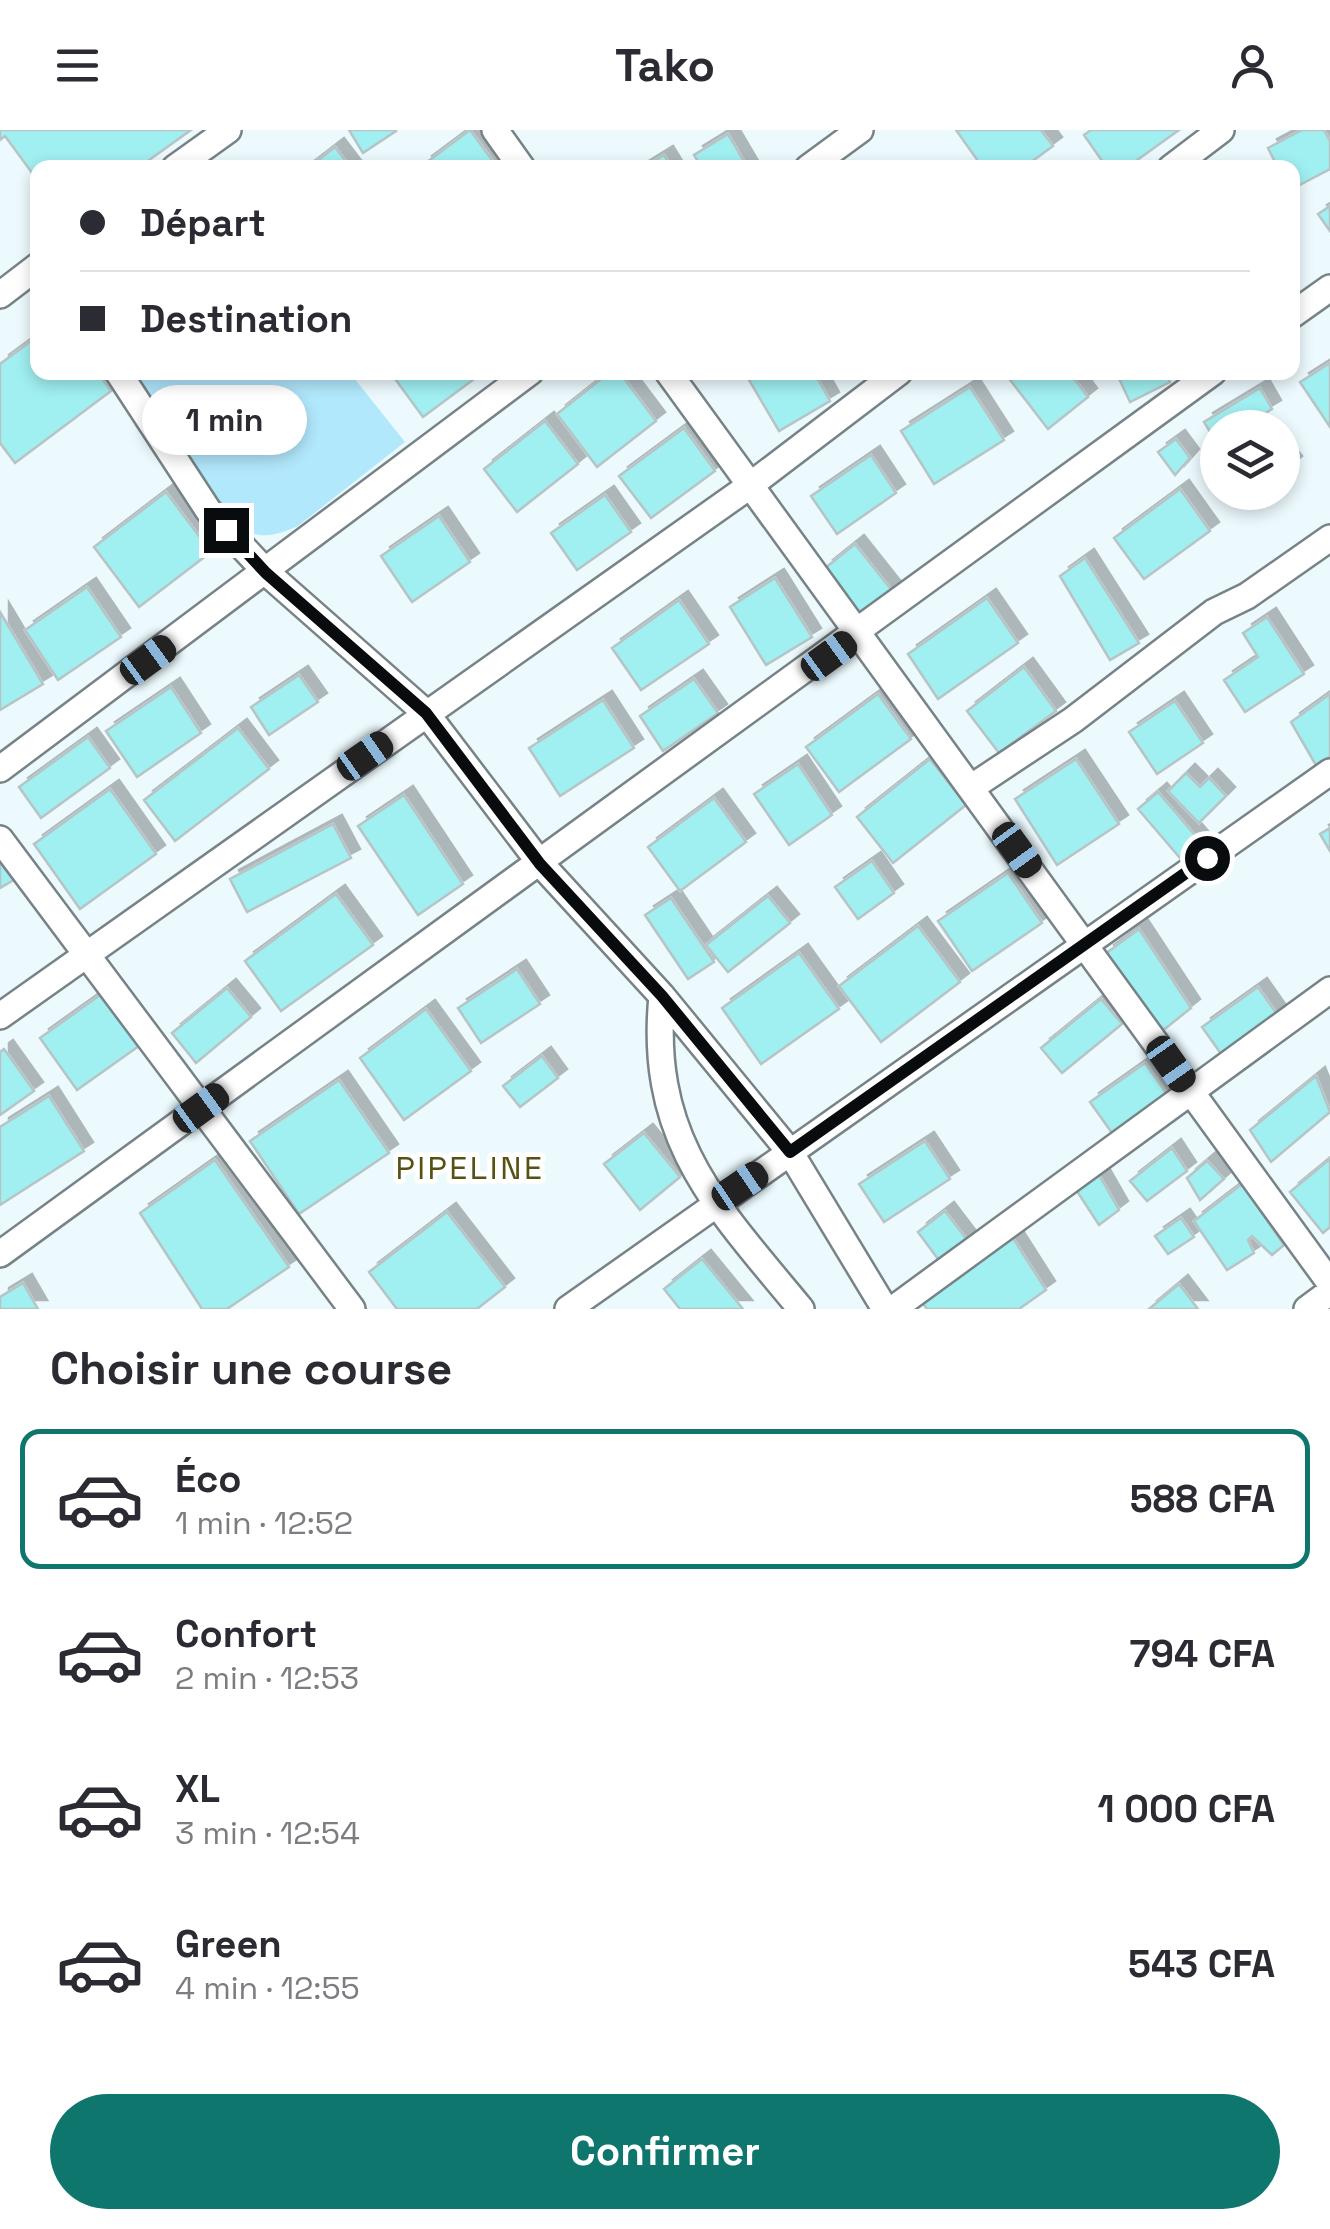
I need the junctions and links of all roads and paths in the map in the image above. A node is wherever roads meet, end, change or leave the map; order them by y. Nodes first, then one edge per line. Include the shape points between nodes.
1 (228, 130) edge
2 (495, 130) edge
3 (860, 130) edge
4 (1221, 130) edge
5 (186, 160) edge
6 (516, 160) edge
7 (819, 160) edge
8 (1182, 160) edge
9 (30, 272) edge
10 (1330, 288) edge
11 (0, 295) edge
12 (1300, 309) edge
13 (123, 380) edge
14 (519, 380) edge
15 (674, 380) edge
16 (888, 380) edge
17 (1202, 380) edge
18 (748, 486) junction
19 (1330, 538) edge
20 (266, 573) junction
21 (861, 632) junction
22 (426, 713) junction
23 (0, 769) edge
24 (1330, 772) edge
25 (972, 787) junction
26 (0, 839) edge
27 (540, 864) junction
28 (1085, 944) junction
29 (88, 956) junction
30 (1330, 990) edge
31 (662, 996) junction
32 (0, 1016) edge
33 (1192, 1095) junction
34 (201, 1108) junction
35 (790, 1152) junction
36 (714, 1203) junction
37 (0, 1254) edge
38 (1330, 1283) edge
39 (1330, 1292) edge
40 (352, 1309) edge
41 (568, 1309) edge
42 (800, 1309) edge
43 (885, 1309) edge
44 (893, 1309) edge
45 (1307, 1309) edge

1 - 5 street
2 - 6 street
3 - 7 street
4 - 8 street
9 - 11 street
10 - 12 street
13 - 20 street via 208,510
14 - 20 street
15 - 18 street
16 - 18 street
17 - 21 street
18 - 21 street
18 - 22 street
19 - 25 street via 1214,612
20 - 22 street
20 - 23 street
21 - 25 street
21 - 27 street
22 - 27 street
22 - 29 street
24 - 28 street
25 - 28 street
26 - 29 street
27 - 31 street
27 - 34 street
28 - 33 street
28 - 35 street
29 - 32 street
29 - 34 street
30 - 33 street
31 - 35 street
31 - 36 street via 658,1034 666,1103 684,1154
33 - 38 street
33 - 44 street
34 - 37 street
34 - 40 street
35 - 36 street
35 - 43 street
36 - 41 street
36 - 42 street
39 - 45 street

